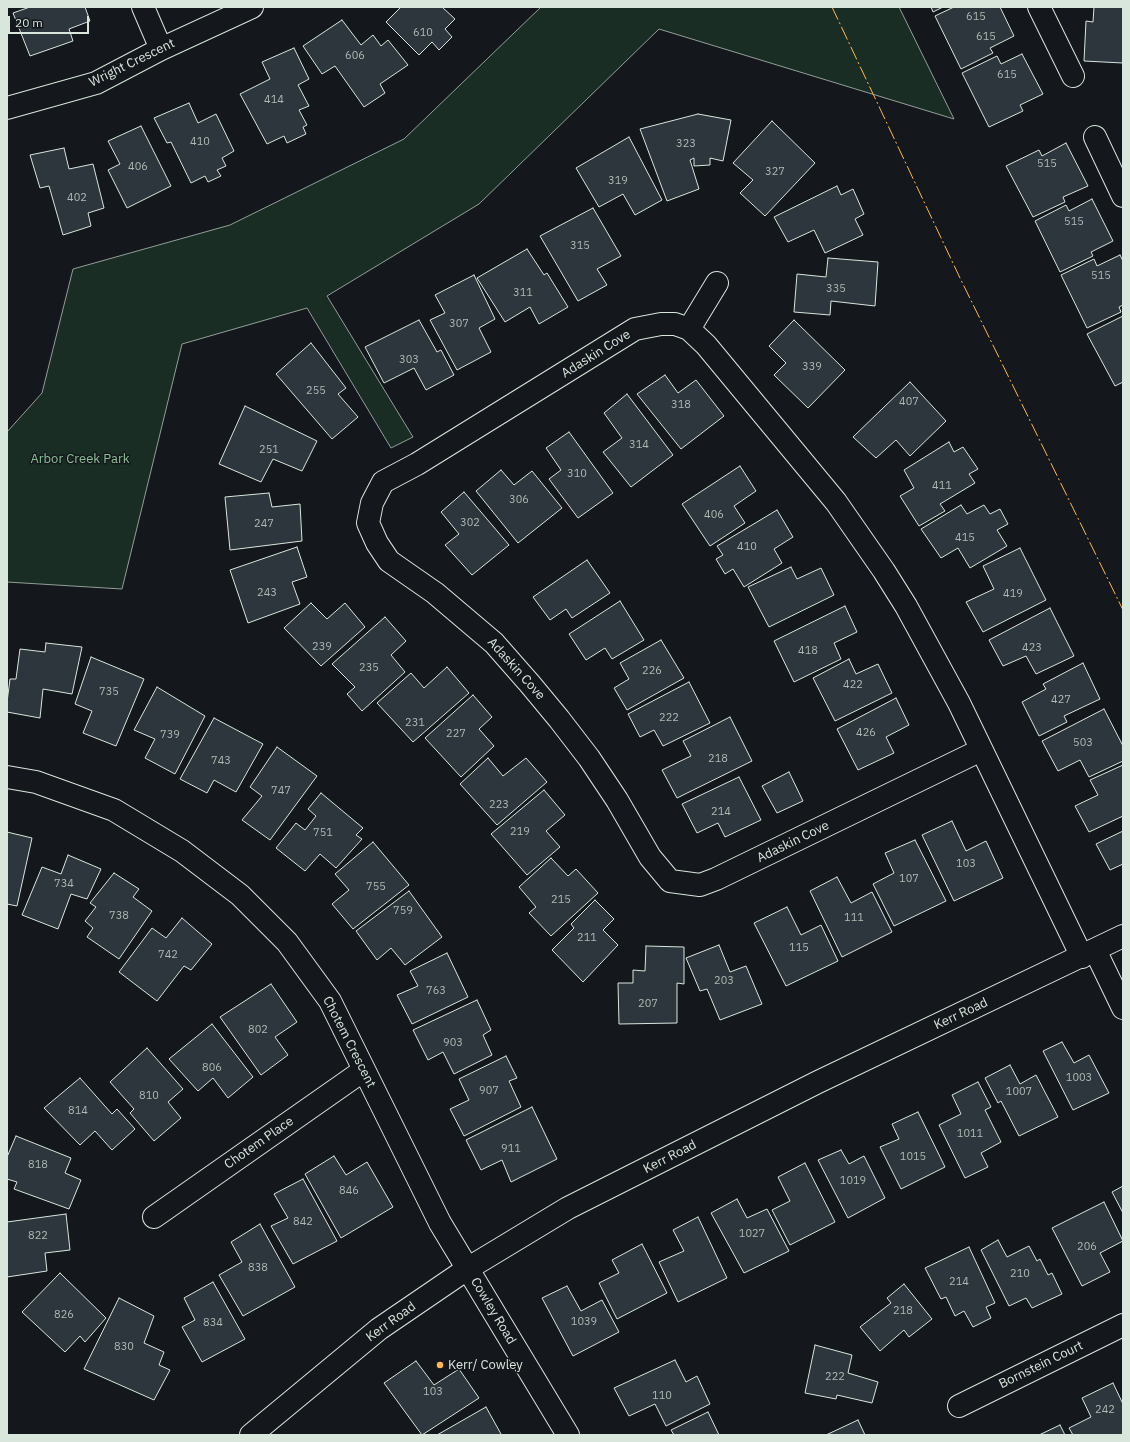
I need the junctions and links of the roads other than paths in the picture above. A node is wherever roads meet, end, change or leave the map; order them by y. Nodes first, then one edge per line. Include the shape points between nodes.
1 (143, 7) edge
2 (252, 7) edge
3 (1039, 7) edge
4 (161, 49) junction
5 (1073, 76) dead end
6 (7, 108) edge
7 (1095, 137) dead end
8 (1123, 196) edge
9 (717, 283) dead end
10 (689, 329) junction
11 (981, 750) junction
12 (7, 777) edge
13 (1123, 936) edge
14 (1088, 953) junction
15 (1123, 1008) edge
16 (364, 1070) junction
17 (154, 1217) dead end
18 (467, 1269) junction
19 (1123, 1325) edge
20 (959, 1406) dead end
21 (251, 1435) edge
22 (568, 1435) edge

1 - 4 street
2 - 4 street, Wright Crescent
3 - 5 street
4 - 6 street, Wright Crescent via 96,83
7 - 8 street
9 - 10 street
10 - 11 street, Adaskin Cove via 706,345 836,502 856,530 906,606 959,703
10 - 11 street, Adaskin Cove via 675,324 661,324 635,330 417,464 383,482 372,503 368,523 377,543 389,560 435,593 494,643 530,684 589,758 650,857 670,881 700,885 716,879
11 - 14 street, Adaskin Cove
12 - 16 street, Chotem Crescent via 36,782 114,810 182,851 240,895 287,942 330,1001
13 - 14 street, Kerr Road
14 - 15 street, Adaskin Cove
14 - 18 street, Kerr Road via 818,1082 568,1208
16 - 17 street, Chotem Place
16 - 18 street, Chotem Crescent via 440,1223
18 - 21 street, Kerr Road via 379,1329
18 - 22 street, Cowley Road
19 - 20 street, Bornstein Court

